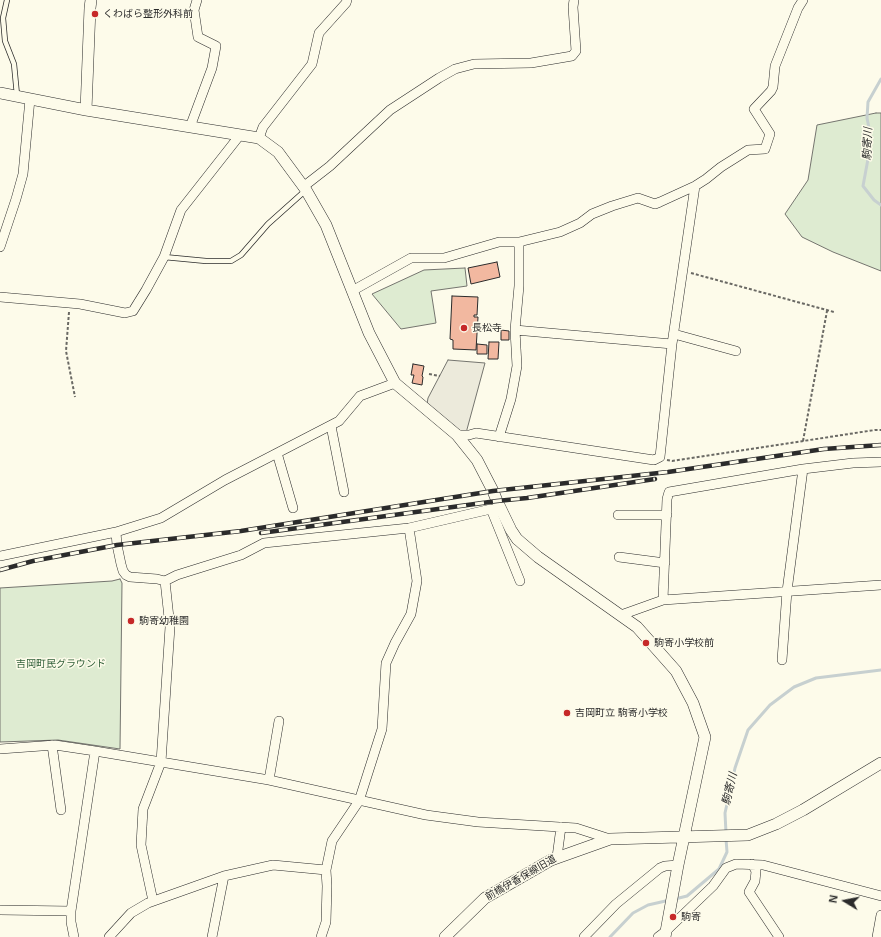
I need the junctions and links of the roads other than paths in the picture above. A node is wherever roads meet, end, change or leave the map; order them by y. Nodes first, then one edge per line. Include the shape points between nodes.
1 (7, 0) edge
2 (91, 0) edge
3 (197, 0) edge
4 (347, 0) edge
5 (574, 0) edge
6 (802, 0) edge
7 (0, 93) edge
8 (17, 97) junction
9 (30, 99) junction
10 (86, 110) junction
11 (190, 127) junction
12 (240, 135) junction
13 (259, 138) junction
14 (695, 186) junction
15 (304, 188) junction
16 (0, 216) edge
17 (10, 218) junction
18 (519, 242) junction
19 (0, 247) edge
20 (164, 257) junction
21 (352, 291) junction
22 (0, 297) edge
23 (515, 330) junction
24 (674, 334) junction
25 (672, 344) junction
26 (736, 351) dead end
27 (395, 383) junction
28 (331, 426) junction
29 (457, 435) junction
30 (499, 437) junction
31 (278, 453) junction
32 (881, 462) edge
33 (803, 469) junction
34 (344, 492) dead end
35 (293, 508) dead end
36 (618, 515) dead end
37 (667, 515) junction
38 (409, 528) junction
39 (116, 532) junction
40 (517, 539) junction
41 (505, 543) junction
42 (0, 556) edge
43 (619, 557) dead end
44 (665, 563) junction
45 (165, 581) junction
46 (520, 581) dead end
47 (881, 585) edge
48 (788, 592) junction
49 (663, 600) junction
50 (621, 615) junction
51 (782, 660) dead end
52 (279, 720) dead end
53 (52, 745) junction
54 (0, 749) edge
55 (95, 751) junction
56 (161, 762) junction
57 (881, 763) edge
58 (268, 780) junction
59 (359, 801) junction
60 (61, 810) dead end
61 (561, 827) junction
62 (684, 837) junction
63 (610, 839) junction
64 (557, 857) junction
65 (752, 864) junction
66 (678, 865) junction
67 (326, 870) junction
68 (224, 876) junction
69 (881, 896) edge
70 (153, 901) junction
71 (0, 910) edge
72 (71, 911) junction
73 (881, 915) edge
74 (663, 935) edge
75 (74, 937) edge
76 (109, 937) edge
77 (212, 937) edge
78 (321, 937) edge
79 (445, 937) edge
80 (584, 937) edge
81 (779, 937) edge
82 (877, 937) edge

1 - 8 lane via 3,18 5,41 14,64
2 - 10 street
3 - 11 street via 194,10 198,37 216,46 212,68
4 - 13 street via 319,33 312,64 263,127
5 - 15 street via 576,51 572,56 532,64 474,64 455,68 390,110
6 - 14 street via 775,66 773,87 754,110 770,134 765,149 748,150
7 - 8 street
8 - 9 street
9 - 10 street
9 - 17 street via 22,174
10 - 11 street
11 - 12 street
12 - 13 street
12 - 20 street via 181,210
13 - 15 street via 278,152
14 - 18 street via 655,204 638,198 612,206 560,232
14 - 24 street
15 - 20 lane via 241,255 231,261
15 - 21 street via 326,225
16 - 17 street
17 - 19 street
18 - 21 street via 499,242 444,258 411,258
18 - 23 street
20 - 22 street via 133,311 125,313 80,304
21 - 27 street via 369,333
23 - 25 street
23 - 30 street via 517,366 511,399
24 - 25 street
24 - 26 street
25 - 30 street via 660,457 654,460
27 - 28 street via 360,396 339,421
27 - 29 street
28 - 31 street
28 - 34 street
29 - 30 street via 476,433
29 - 40 street via 477,460
31 - 35 street
31 - 39 street via 225,480 161,518
32 - 33 street
33 - 37 street via 669,492
33 - 48 street
36 - 37 street
37 - 44 street
38 - 41 street via 491,509
38 - 45 street via 264,543 241,555
38 - 59 street via 417,581 411,614 386,662 382,729
39 - 42 street
39 - 45 street via 121,564 126,575
40 - 41 street
40 - 50 street via 538,557
41 - 46 street
43 - 44 street
44 - 49 street
45 - 56 street via 170,627
47 - 48 street
48 - 49 street
48 - 51 street
49 - 50 street
50 - 62 street via 637,627 676,671 693,702 705,737
52 - 58 street
53 - 54 street
53 - 55 street
53 - 60 street
55 - 56 street
55 - 72 street
56 - 58 street
56 - 70 street via 143,809 141,845
57 - 62 street, 前橋伊香保線旧道 via 776,824 748,834
58 - 59 street
59 - 61 street via 426,815 478,822
59 - 67 street via 332,841
61 - 63 street via 576,828
61 - 64 street
62 - 63 street, 前橋伊香保線旧道
62 - 66 street
63 - 64 street, 前橋伊香保線旧道
64 - 79 street, 前橋伊香保線旧道 via 485,898
65 - 69 street
65 - 74 street via 736,864 726,868 713,886
65 - 81 street via 756,871 755,881 749,892
66 - 74 street
66 - 80 street via 660,868 616,904
67 - 68 street via 273,865
67 - 78 street via 326,922
68 - 70 street
68 - 77 street
70 - 76 street via 131,913
71 - 72 street
72 - 75 street
73 - 82 street

